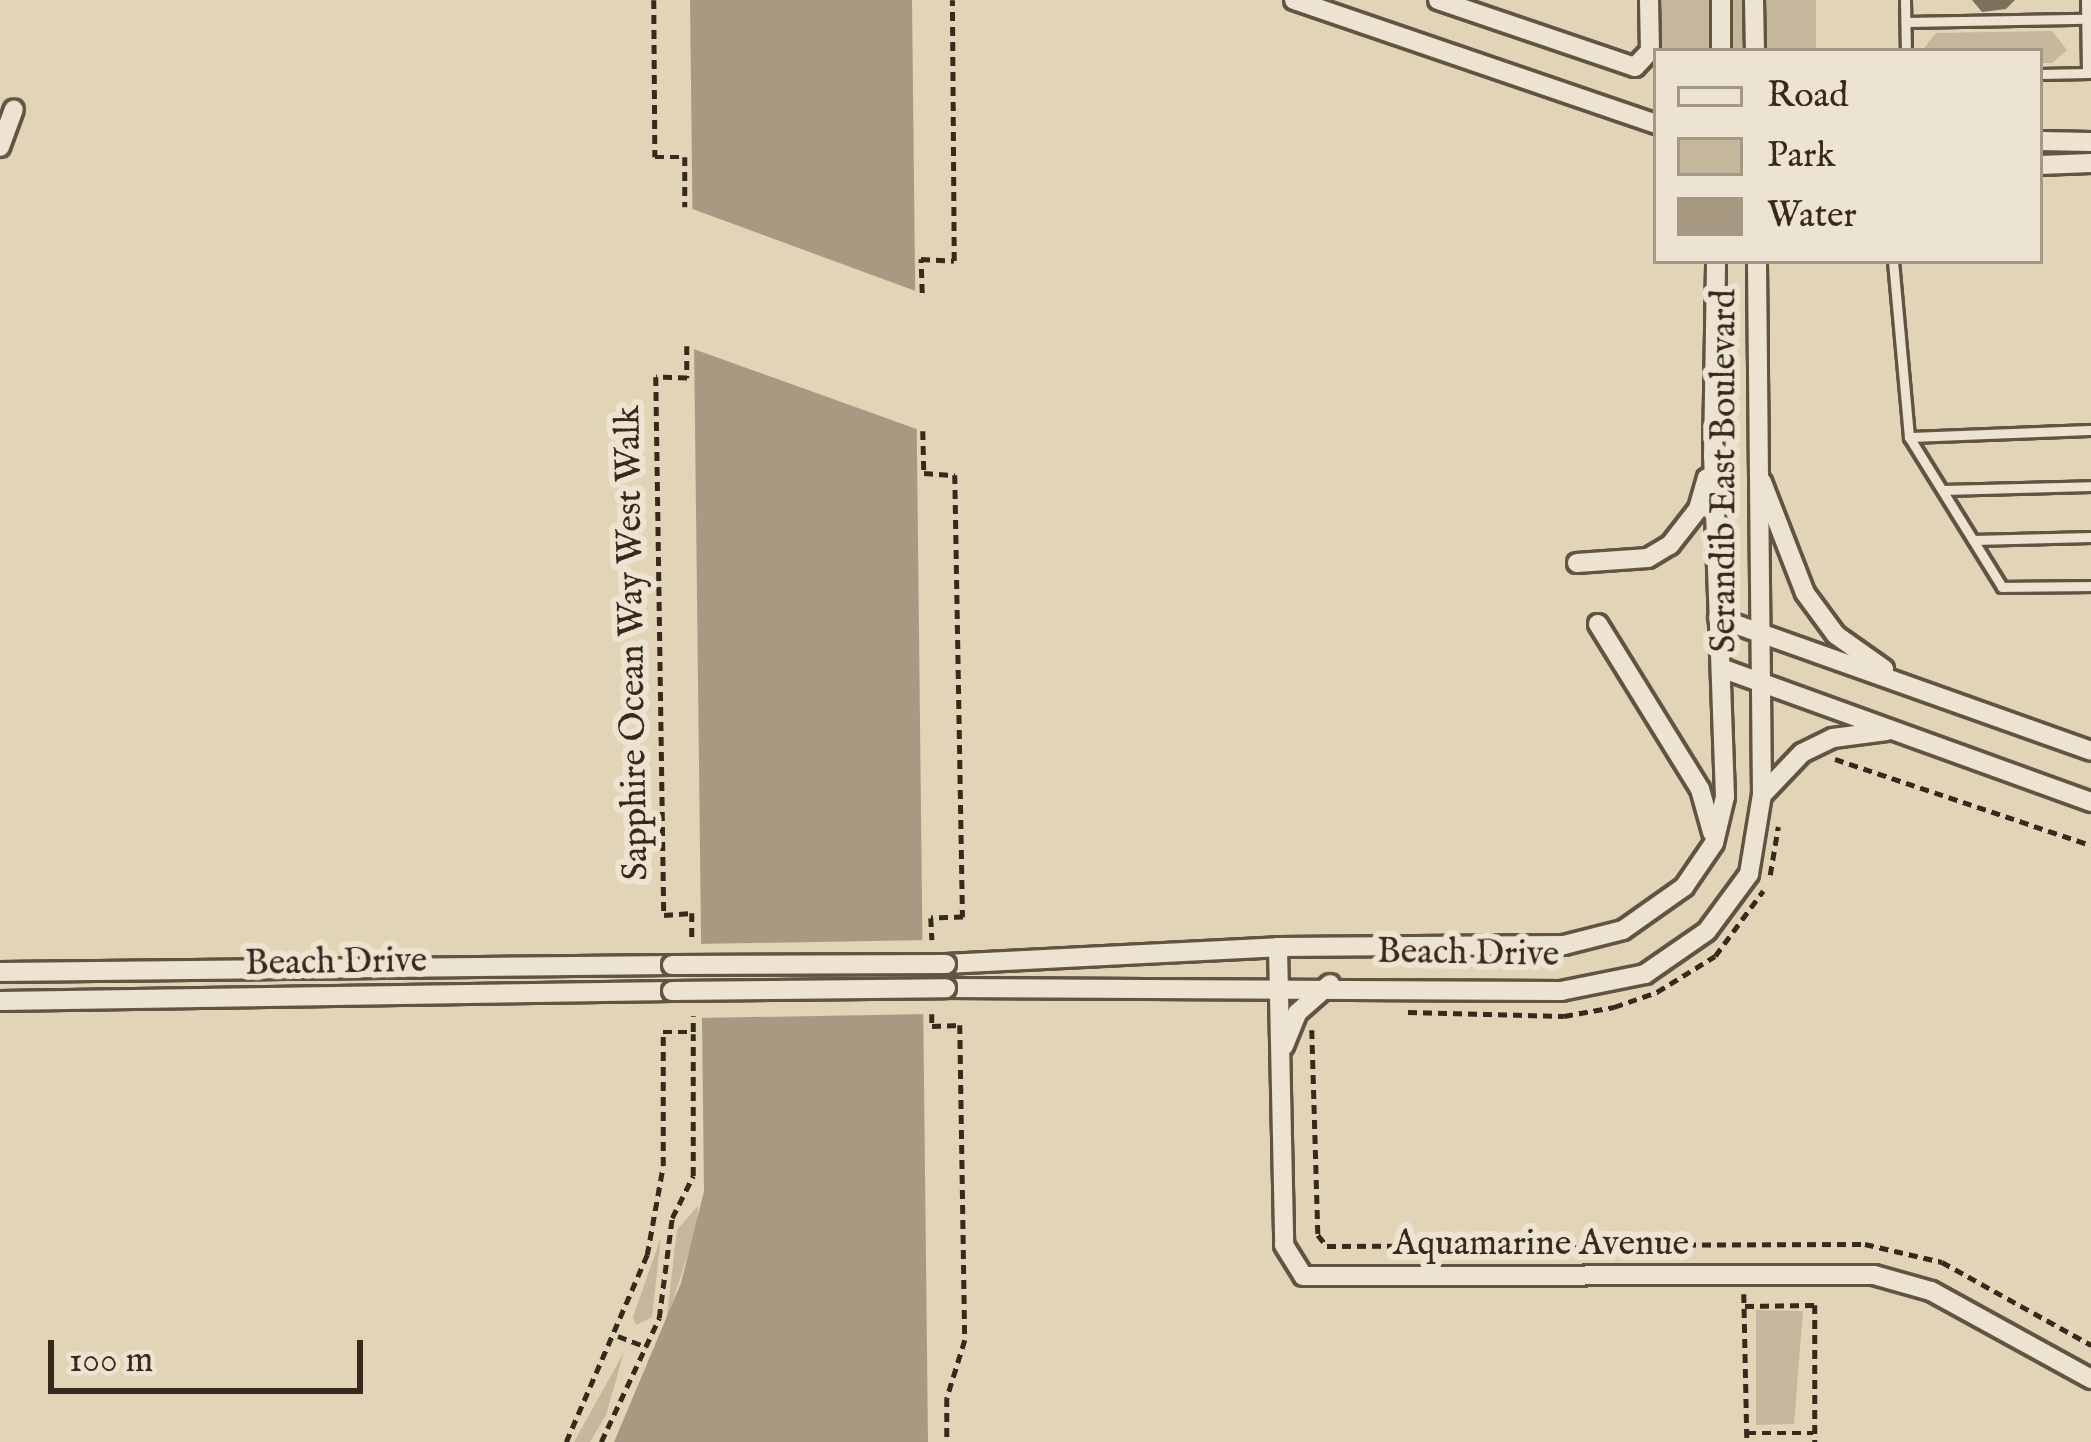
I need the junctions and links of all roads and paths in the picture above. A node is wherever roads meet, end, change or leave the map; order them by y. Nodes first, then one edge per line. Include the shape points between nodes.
1 (653, 0) edge
2 (952, 0) edge
3 (1294, 0) edge
4 (1438, 0) edge
5 (1649, 0) edge
6 (1720, 0) edge
7 (1754, 0) edge
8 (1905, 0) edge
9 (2086, 0) edge
10 (2086, 19) junction
11 (1906, 22) junction
12 (1721, 48) edge
13 (1755, 48) edge
14 (1906, 48) edge
15 (2089, 73) edge
16 (2043, 74) edge
17 (14, 109) dead end
18 (1653, 123) edge
19 (2043, 141) edge
20 (2091, 142) edge
21 (0, 147) edge
22 (2091, 163) edge
23 (2043, 165) edge
24 (686, 207) dead end
25 (1716, 264) edge
26 (1757, 264) edge
27 (1893, 264) edge
28 (922, 293) dead end
29 (687, 346) dead end
30 (2091, 430) edge
31 (923, 431) dead end
32 (1910, 437) junction
33 (1713, 457) junction
34 (1757, 466) junction
35 (2091, 486) edge
36 (1943, 490) junction
37 (2091, 537) edge
38 (1973, 540) junction
39 (1577, 563) dead end
40 (2091, 586) edge
41 (1718, 617) junction
42 (1598, 624) dead end
43 (1758, 631) junction
44 (1721, 668) junction
45 (1759, 681) junction
46 (1901, 682) junction
47 (1898, 730) junction
48 (2091, 751) edge
49 (1822, 761) dead end
50 (1762, 795) junction
51 (2091, 802) edge
52 (1779, 823) dead end
53 (1714, 843) junction
54 (2091, 845) edge
55 (932, 940) dead end
56 (692, 941) dead end
57 (1278, 947) junction
58 (0, 971) edge
59 (1330, 985) junction
60 (1280, 986) junction
61 (0, 1001) edge
62 (1388, 1011) dead end
63 (932, 1014) dead end
64 (1320, 1014) dead end
65 (693, 1016) dead end
66 (693, 1032) junction
67 (1280, 1057) junction
68 (1743, 1246) junction
69 (1744, 1276) junction
70 (1744, 1306) junction
71 (618, 1336) junction
72 (2091, 1345) edge
73 (646, 1347) junction
74 (2091, 1379) edge
75 (1747, 1433) junction
76 (1815, 1433) junction
77 (566, 1442) edge
78 (601, 1442) edge
79 (947, 1442) edge
80 (1747, 1442) edge
81 (1815, 1442) edge

1 - 24 path via 655,157 685,157
2 - 28 path via 954,261 921,260
3 - 18 street
4 - 5 street via 1634,67 1650,51
6 - 12 street
7 - 13 street
8 - 11 lane
9 - 10 lane
10 - 11 lane
10 - 15 lane
11 - 14 lane
15 - 16 lane
17 - 21 street
19 - 20 street
22 - 23 street
25 - 33 street, Serandib East Boulevard
26 - 34 street, Serandib East Boulevard
27 - 32 lane
29 - 56 path, Sapphire Ocean Way West Walk via 687,378 656,377 664,915 692,914
30 - 32 lane
31 - 55 path via 923,473 955,475 963,916 931,918
32 - 36 lane
33 - 39 street via 1698,509 1670,545 1648,558
33 - 41 street, Serandib East Boulevard
34 - 43 street, Serandib East Boulevard
34 - 46 street via 1804,592 1836,634
35 - 36 lane
36 - 38 lane
37 - 38 lane
38 - 40 lane via 2002,587
41 - 43 street
41 - 44 street, Serandib East Boulevard
42 - 53 street via 1700,789
43 - 45 street, Serandib East Boulevard
43 - 46 street
44 - 45 street
44 - 53 street, Beach Drive via 1725,797
45 - 47 street
45 - 50 street, Beach Drive
46 - 48 street
47 - 50 street via 1833,738 1802,753
47 - 51 street
49 - 54 path via 1876,768
50 - 59 street, Beach Drive via 1759,838 1739,888 1706,931 1645,974 1561,991
52 - 62 path via 1774,864 1754,910 1715,956 1657,992 1564,1016
53 - 57 street, Beach Drive via 1658,910 1600,939 1534,947
57 - 58 street, Beach Drive, bridge via 946,964
57 - 60 street, Aquamarine Avenue
59 - 60 street, Beach Drive
59 - 67 street via 1297,1013
60 - 61 street, Beach Drive, bridge
60 - 67 street, Aquamarine Avenue
63 - 79 path via 932,1026 960,1025 964,1340 947,1398
64 - 68 path via 1312,1023 1318,1235 1327,1246
65 - 66 path
66 - 71 path via 663,1032 656,1214
66 - 73 path via 693,1176 672,1219
67 - 69 street, Aquamarine Avenue via 1284,1245 1303,1276
68 - 69 path
68 - 72 path via 1906,1249
69 - 70 path
69 - 74 street, Aquamarine Avenue via 1903,1280
70 - 75 path
70 - 76 path via 1815,1305
71 - 73 path
71 - 77 path
73 - 78 path
75 - 76 path
75 - 80 path
76 - 81 path

